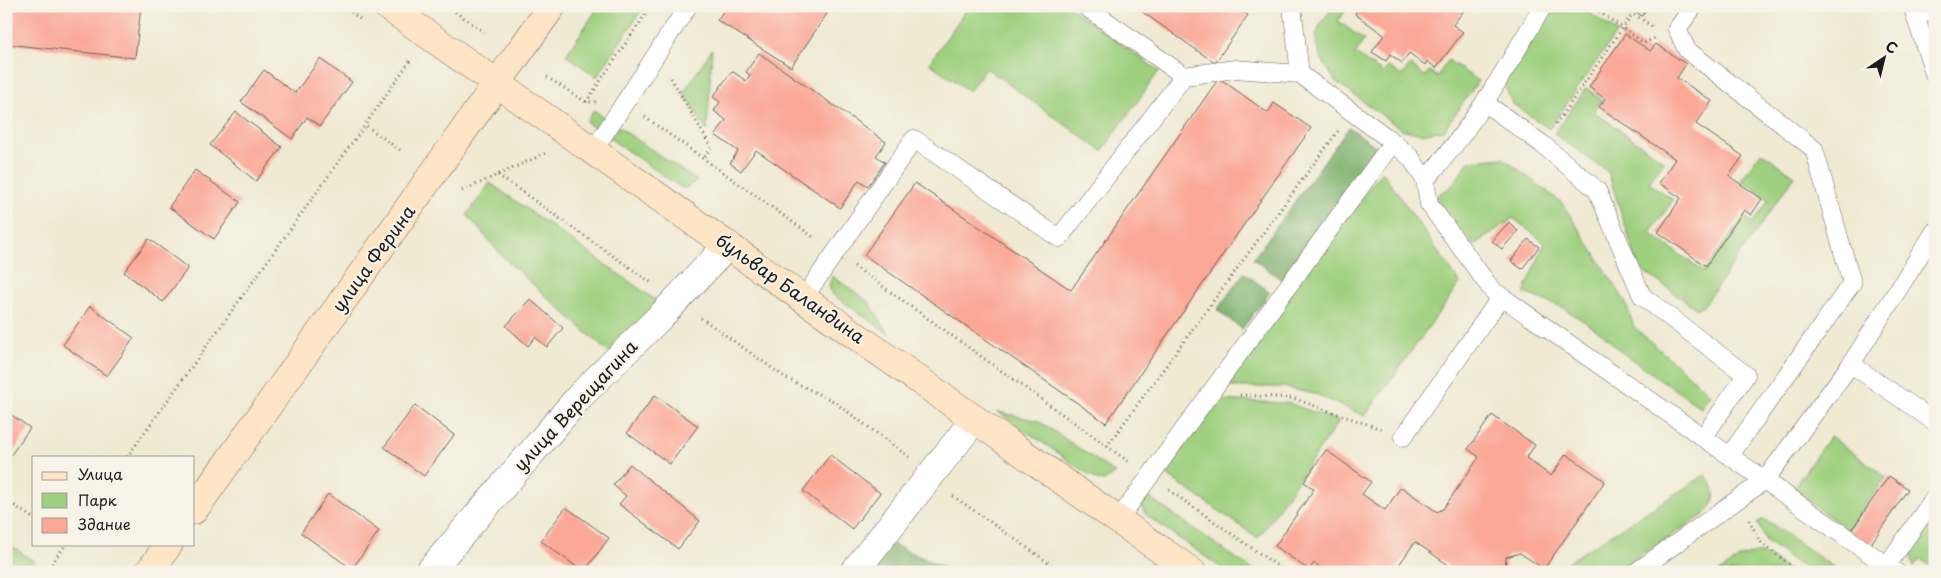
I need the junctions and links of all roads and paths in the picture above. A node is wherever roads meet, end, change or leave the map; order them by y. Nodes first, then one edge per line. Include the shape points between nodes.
1 (386, 6) edge
2 (447, 6) edge
3 (552, 6) edge
4 (652, 6) edge
5 (688, 6) edge
6 (1085, 6) edge
7 (1292, 6) edge
8 (1542, 6) edge
9 (1591, 6) edge
10 (1622, 6) edge
11 (1694, 6) edge
12 (1935, 7) edge
13 (1914, 12) edge
14 (1633, 13) junction
15 (1653, 27) dead end
16 (1623, 28) junction
17 (484, 32) dead end
18 (1644, 43) dead end
19 (657, 53) junction
20 (413, 56) dead end
21 (1300, 74) junction
22 (1184, 76) junction
23 (1935, 76) edge
24 (546, 77) dead end
25 (498, 84) junction
26 (586, 102) junction
27 (625, 102) junction
28 (1485, 104) junction
29 (1352, 112) junction
30 (365, 125) junction
31 (1393, 142) junction
32 (1542, 144) junction
33 (400, 150) dead end
34 (593, 150) junction
35 (547, 153) dead end
36 (704, 159) junction
37 (498, 175) junction
38 (1425, 180) junction
39 (462, 191) dead end
40 (1935, 231) edge
41 (728, 245) junction
42 (835, 253) junction
43 (1501, 297) junction
44 (803, 299) junction
45 (676, 300) junction
46 (1851, 364) junction
47 (1210, 394) junction
48 (975, 419) junction
49 (1935, 422) edge
50 (1403, 437) joint
51 (1703, 438) junction
52 (1107, 446) junction
53 (1730, 455) junction
54 (128, 456) edge
55 (1149, 476) junction
56 (928, 478) junction
57 (1765, 480) junction
58 (1935, 497) edge
59 (1738, 499) junction
60 (6, 500) edge
61 (195, 509) edge
62 (32, 518) edge
63 (1118, 520) junction
64 (65, 546) edge
65 (168, 546) edge
66 (1891, 569) edge
67 (46, 572) edge
68 (149, 572) edge
69 (429, 572) edge
70 (854, 572) edge
71 (1062, 572) edge
72 (1192, 572) edge
73 (1286, 572) edge
74 (1636, 572) edge
75 (1800, 572) edge

1 - 25 main road, бульвар Баландина
2 - 17 path
3 - 25 main road, улица Ферина
4 - 26 path
5 - 19 lane
6 - 22 lane
7 - 21 lane
8 - 28 lane
9 - 16 path
10 - 14 path
11 - 53 lane via 1677,29 1687,50 1814,148 1852,283
12 - 13 lane
13 - 23 lane
14 - 15 path
14 - 16 path
16 - 18 path
16 - 32 path
19 - 27 lane
19 - 36 path via 712,147
20 - 30 path
21 - 22 lane via 1236,69
21 - 29 lane
22 - 42 lane via 1059,238 914,139
24 - 26 path
25 - 34 main road, бульвар Баландина
25 - 61 main road, улица Ферина
26 - 27 path
27 - 34 lane
27 - 36 path
28 - 32 lane
28 - 38 lane
29 - 31 lane
29 - 52 path
30 - 33 path
30 - 54 path
31 - 38 lane via 1411,158
31 - 47 lane
32 - 51 lane via 1597,190 1642,296 1746,375
34 - 41 main road, бульвар Баландина
35 - 37 path
36 - 42 path
37 - 39 path
37 - 45 path
38 - 43 lane via 1429,204 1492,290
40 - 46 lane
41 - 44 main road, бульвар Баландина
41 - 45 street, улица Верещагина
42 - 44 lane
42 - 52 path
43 - 50 lane
43 - 51 lane
44 - 48 main road, бульвар Баландина
45 - 56 path via 786,378 833,402 904,451
45 - 69 street, улица Верещагина via 580,396
46 - 49 lane
46 - 57 lane
47 - 50 path via 1292,398
47 - 55 lane
48 - 56 street
48 - 63 main road, бульвар Баландина
51 - 53 lane
52 - 55 path
53 - 57 lane
55 - 63 lane
55 - 73 path
56 - 70 street
56 - 71 path
57 - 59 lane
57 - 66 lane
58 - 66 lane
59 - 74 lane
59 - 75 path via 1762,544
60 - 62 path
63 - 72 main road, бульвар Баландина
64 - 67 path
65 - 68 main road

